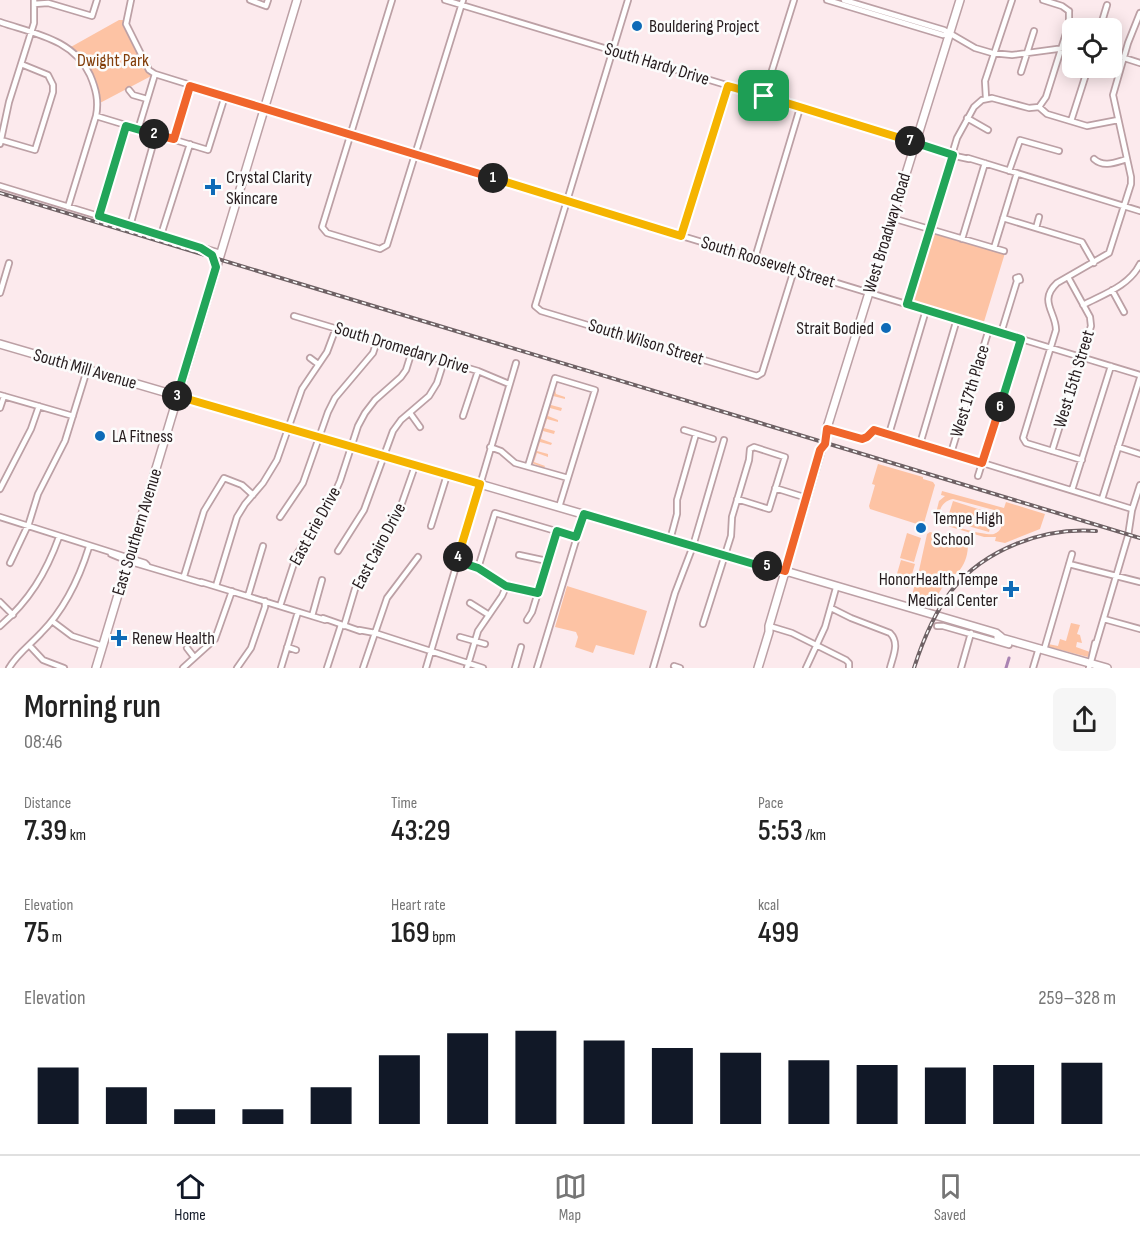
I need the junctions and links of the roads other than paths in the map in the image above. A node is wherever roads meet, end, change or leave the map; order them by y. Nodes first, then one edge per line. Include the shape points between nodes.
1 (65, 0) edge
2 (98, 0) edge
3 (131, 0) edge
4 (250, 0) edge
5 (297, 0) edge
6 (392, 0) edge
7 (445, 0) edge
8 (628, 0) edge
9 (794, 0) edge
10 (827, 0) edge
11 (844, 0) edge
12 (960, 0) edge
13 (1012, 0) edge
14 (1043, 0) edge
15 (34, 2) edge
16 (267, 3) edge
17 (462, 3) edge
18 (1107, 5) dead end
19 (63, 7) junction
20 (1140, 13) edge
21 (1103, 18) edge
22 (0, 22) edge
23 (1034, 31) dead end
24 (31, 32) junction
25 (949, 34) junction
26 (1061, 48) junction
27 (613, 51) junction
28 (994, 53) junction
29 (1027, 53) junction
30 (1124, 58) junction
31 (1140, 63) edge
32 (21, 64) junction
33 (1021, 72) dead end
34 (155, 74) junction
35 (1085, 78) edge
36 (190, 86) junction
37 (728, 86) junction
38 (129, 90) dead end
39 (225, 96) junction
40 (764, 96) junction
41 (986, 98) junction
42 (147, 99) junction
43 (1039, 107) junction
44 (264, 108) junction
45 (800, 108) junction
46 (0, 111) edge
47 (8, 112) junction
48 (96, 116) junction
49 (968, 118) junction
50 (1118, 120) junction
51 (1071, 121) junction
52 (126, 126) junction
53 (138, 130) junction
54 (988, 130) dead end
55 (156, 134) junction
56 (350, 135) junction
57 (174, 139) junction
58 (1, 142) edge
59 (915, 142) junction
60 (190, 144) junction
61 (1059, 151) dead end
62 (953, 154) junction
63 (415, 155) junction
64 (1094, 159) dead end
65 (1127, 159) junction
66 (985, 164) junction
67 (1009, 171) junction
68 (1017, 173) junction
69 (0, 186) edge
70 (566, 201) junction
71 (1125, 206) junction
72 (68, 207) junction
73 (1140, 211) edge
74 (99, 216) junction
75 (1039, 217) dead end
76 (892, 218) junction
77 (1003, 218) junction
78 (130, 226) junction
79 (1036, 228) junction
80 (930, 229) junction
81 (161, 235) junction
82 (681, 236) junction
83 (962, 238) junction
84 (201, 248) junction
85 (385, 248) junction
86 (994, 248) junction
87 (1004, 251) dead end
88 (220, 253) junction
89 (389, 253) dead end
90 (754, 258) junction
91 (9, 263) dead end
92 (1094, 263) junction
93 (1140, 264) edge
94 (216, 267) junction
95 (794, 270) junction
96 (1060, 272) dead end
97 (1066, 278) junction
98 (1017, 281) dead end
99 (1113, 290) junction
100 (0, 293) edge
101 (869, 293) junction
102 (907, 304) junction
103 (1083, 305) junction
104 (926, 310) junction
105 (1124, 312) dead end
106 (294, 316) dead end
107 (957, 319) junction
108 (336, 328) junction
109 (988, 329) junction
110 (1001, 333) junction
111 (1021, 339) junction
112 (377, 341) junction
113 (0, 344) edge
114 (1051, 348) junction
115 (412, 351) junction
116 (1081, 357) junction
117 (310, 358) dead end
118 (444, 361) junction
119 (516, 363) dead end
120 (318, 364) junction
121 (1111, 366) junction
122 (87, 370) junction
123 (478, 371) junction
124 (1140, 376) edge
125 (509, 384) junction
126 (2, 395) edge
127 (177, 396) junction
128 (39, 406) junction
129 (0, 408) edge
130 (410, 413) junction
131 (73, 416) junction
132 (463, 416) dead end
133 (420, 427) dead end
134 (288, 428) junction
135 (684, 430) dead end
136 (827, 430) junction
137 (696, 434) junction
138 (889, 434) junction
139 (319, 437) junction
140 (713, 439) dead end
141 (724, 440) dead end
142 (920, 444) junction
143 (351, 446) junction
144 (490, 447) junction
145 (1118, 447) junction
146 (1052, 451) junction
147 (951, 453) junction
148 (1140, 454) edge
149 (384, 456) junction
150 (1082, 460) junction
151 (982, 463) junction
152 (416, 466) junction
153 (528, 466) junction
154 (447, 475) junction
155 (978, 476) dead end
156 (568, 478) junction
157 (480, 484) junction
158 (1140, 485) edge
159 (774, 488) junction
160 (0, 489) edge
161 (1072, 490) junction
162 (253, 495) junction
163 (807, 498) junction
164 (1102, 499) junction
165 (737, 500) junction
166 (559, 507) junction
167 (1132, 510) junction
168 (1139, 512) edge
169 (584, 514) junction
170 (280, 517) dead end
171 (0, 518) edge
172 (26, 526) junction
173 (431, 526) dead end
174 (557, 531) junction
175 (59, 537) junction
176 (576, 537) junction
177 (670, 540) junction
178 (263, 546) dead end
179 (693, 546) junction
180 (89, 547) junction
181 (338, 551) dead end
182 (1072, 554) dead end
183 (519, 555) dead end
184 (725, 556) junction
185 (418, 557) dead end
186 (128, 559) junction
187 (457, 561) junction
188 (547, 561) junction
189 (10, 563) dead end
190 (1069, 564) junction
191 (478, 568) junction
192 (784, 573) junction
193 (1116, 575) junction
194 (184, 576) junction
195 (322, 580) dead end
196 (1140, 582) edge
197 (216, 586) junction
198 (506, 586) junction
199 (836, 589) junction
200 (232, 591) junction
201 (538, 593) junction
202 (248, 596) junction
203 (265, 601) junction
204 (0, 602) edge
205 (470, 603) dead end
206 (280, 606) junction
207 (831, 608) junction
208 (298, 612) junction
209 (13, 615) junction
210 (489, 615) junction
211 (312, 616) junction
212 (1104, 619) junction
213 (527, 620) dead end
214 (52, 621) junction
215 (703, 624) dead end
216 (342, 625) junction
217 (769, 626) junction
218 (937, 626) dead end
219 (0, 627) edge
220 (1140, 629) edge
221 (971, 633) junction
222 (374, 635) junction
223 (460, 637) dead end
224 (1001, 637) junction
225 (475, 641) junction
226 (485, 644) dead end
227 (29, 645) junction
228 (816, 645) junction
229 (1009, 645) dead end
230 (103, 646) junction
231 (287, 647) junction
232 (521, 647) dead end
233 (187, 648) dead end
234 (1041, 649) junction
235 (296, 650) dead end
236 (430, 652) junction
237 (194, 657) junction
238 (468, 666) edge
239 (1090, 666) edge
240 (9, 668) edge
241 (64, 668) edge
242 (96, 668) edge
243 (183, 668) edge
244 (237, 668) edge
245 (281, 668) edge
246 (327, 668) edge
247 (363, 668) edge
248 (426, 668) edge
249 (483, 668) edge
250 (514, 668) edge
251 (537, 668) edge
252 (653, 668) edge
253 (756, 668) edge
254 (806, 668) edge
255 (849, 668) edge
256 (890, 668) edge
257 (961, 668) edge
258 (1033, 668) edge
259 (1107, 668) edge

1 - 19 street
2 - 19 street via 92,16
3 - 34 street via 126,24 149,70
4 - 16 street
5 - 44 main road, East Southern Avenue
6 - 56 street
7 - 17 street, South Hardy Drive
8 - 27 street
9 - 40 street
10 - 25 street
11 - 25 street
12 - 25 main road, West Broadway Road
13 - 28 street
14 - 26 street via 1070,11
15 - 19 street
15 - 24 street
17 - 27 street, South Hardy Drive
17 - 63 street
18 - 21 street
20 - 30 street
22 - 24 street
23 - 29 street
24 - 32 street
24 - 48 street via 66,45 80,59 96,88
25 - 28 street
25 - 59 main road, West Broadway Road
26 - 29 street
26 - 43 street via 1046,97
27 - 37 street, South Hardy Drive
27 - 70 street
28 - 29 street
28 - 41 street via 985,84
29 - 33 street
30 - 31 street
30 - 50 street via 1113,95
32 - 47 street
32 - 58 street via 51,79 53,92 35,150
34 - 36 street, South Roosevelt Street
34 - 42 street
35 - 51 street
36 - 39 street, South Roosevelt Street
36 - 57 street
37 - 40 street, South Hardy Drive
37 - 82 street
38 - 42 street
39 - 44 street, South Roosevelt Street
39 - 60 street via 208,150
40 - 45 street, South Hardy Drive
41 - 43 street
41 - 49 street
42 - 53 street
43 - 51 street via 1047,114
44 - 56 street, South Roosevelt Street
44 - 88 main road, East Southern Avenue
45 - 59 street, South Hardy Drive
45 - 90 street
46 - 47 street
47 - 58 street
48 - 52 street
48 - 72 street
49 - 54 street
49 - 62 street
50 - 51 street via 1090,126
50 - 65 street
52 - 53 street
52 - 74 street
53 - 55 street
55 - 57 street
55 - 78 street
56 - 63 street, South Roosevelt Street
56 - 85 street via 323,229
57 - 60 street
59 - 62 street, South Hardy Drive
59 - 76 main road, West Broadway Road
60 - 81 street
61 - 67 street via 1020,140
62 - 66 street, South Hardy Drive
62 - 80 street
63 - 70 street, South Roosevelt Street
63 - 85 street
64 - 65 street via 1103,164
65 - 71 street via 1132,180
66 - 67 street, South Hardy Drive
66 - 83 street
67 - 68 street, South Hardy Drive
68 - 71 street, South Hardy Drive
68 - 77 street
69 - 72 street
70 - 82 street, South Roosevelt Street
70 - 95 street, South Wilson Street via 535,306 541,311 759,375
71 - 73 street, South Hardy Drive
71 - 92 street via 1111,251
72 - 74 street
74 - 78 street
75 - 79 street
76 - 80 street
76 - 101 main road, West Broadway Road
77 - 79 street
77 - 86 street
78 - 81 street
79 - 92 street via 1082,242
80 - 83 street
80 - 102 street
81 - 84 street
82 - 90 street, South Roosevelt Street
83 - 86 street
84 - 88 street
84 - 94 main road via 212,255
85 - 89 street
86 - 87 street
88 - 94 main road, East Southern Avenue
90 - 95 street, South Roosevelt Street
91 - 100 street
92 - 97 street
93 - 99 street via 1129,279
94 - 127 main road, East Southern Avenue
95 - 101 street, South Roosevelt Street
96 - 97 street, West 15th Street
97 - 103 street, West 15th Street
97 - 114 street via 1054,285 1048,300 1057,328
98 - 110 street, West 17th Place
99 - 103 street
99 - 105 street
101 - 102 street, South Roosevelt Street
101 - 136 main road, West Broadway Road
102 - 104 street, South Roosevelt Street
103 - 116 street, West 15th Street via 1091,323
104 - 107 street, South Roosevelt Street
104 - 138 street
106 - 108 street, South Dromedary Drive
107 - 109 street, South Roosevelt Street
107 - 142 street
108 - 112 street, South Dromedary Drive
108 - 120 street
109 - 110 street, South Roosevelt Street
109 - 147 street, West 17th Place
110 - 111 street, South Roosevelt Street
111 - 114 street, South Roosevelt Street
111 - 151 street
112 - 115 street, South Dromedary Drive
112 - 139 street via 373,353 335,398
113 - 122 main road, South Mill Avenue
114 - 116 street, South Roosevelt Street
114 - 146 street via 1023,441
115 - 118 street, South Dromedary Drive
115 - 143 street, East Erie Drive via 401,377 365,413
116 - 121 street, South Roosevelt Street
116 - 146 street, West 15th Street
117 - 120 street
118 - 123 street, South Dromedary Drive
118 - 130 street via 429,396
119 - 125 street
120 - 134 street via 302,389
121 - 124 street, South Roosevelt Street
121 - 150 street
122 - 127 main road, South Mill Avenue via 99,369
122 - 131 street
123 - 125 street, South Dromedary Drive
123 - 132 street
124 - 145 street
125 - 144 street
126 - 128 street
126 - 129 street
127 - 134 main road, South Mill Avenue
127 - 186 main road, East Southern Avenue
128 - 131 street
128 - 160 street
130 - 133 street
130 - 149 street via 393,431
131 - 172 street
134 - 139 main road, South Mill Avenue
134 - 162 street via 277,460
135 - 137 street
136 - 138 street via 862,439 873,430
136 - 163 main road, West Broadway Road
137 - 140 street
137 - 177 street via 676,500 677,514
138 - 142 street
139 - 143 main road, South Mill Avenue
139 - 170 street via 303,483
141 - 179 street
142 - 147 street
143 - 149 main road, South Mill Avenue
143 - 206 street, East Erie Drive via 332,499 297,554
144 - 153 street via 511,461
144 - 157 street
145 - 148 street
145 - 164 street
146 - 150 street
147 - 151 street
149 - 152 main road, South Mill Avenue
149 - 181 street via 364,510
150 - 161 street
151 - 155 street
151 - 161 street
152 - 154 main road, South Mill Avenue
152 - 216 street, East Cairo Drive via 397,517 355,589
153 - 156 street
153 - 156 street via 555,378 595,390
154 - 157 main road, South Mill Avenue
154 - 173 street
156 - 166 street
157 - 166 main road, South Mill Avenue
157 - 187 street
158 - 167 street
159 - 163 street
159 - 165 street via 769,509
159 - 165 street via 785,457 751,447
161 - 164 street
162 - 194 street via 242,485 224,478 204,511
162 - 197 street via 235,523
163 - 192 main road, West Broadway Road
164 - 167 street
165 - 184 street
166 - 169 main road, South Mill Avenue
167 - 168 street
167 - 193 street via 1129,535
169 - 176 street
169 - 177 main road, South Mill Avenue
171 - 172 street
172 - 175 street
172 - 189 street
174 - 176 street
174 - 188 street
174 - 191 street via 495,513
175 - 180 street
175 - 209 street via 40,580
176 - 251 street
177 - 179 main road, South Mill Avenue
178 - 202 street
179 - 184 main road, South Mill Avenue
179 - 252 street
180 - 186 street
180 - 214 street via 81,574
182 - 190 street
183 - 188 street
184 - 192 main road, South Mill Avenue
184 - 215 street
185 - 222 street via 387,598
186 - 194 street
186 - 230 main road, East Southern Avenue
187 - 191 street
187 - 236 street
188 - 201 street
190 - 193 street
190 - 234 street
191 - 198 street
192 - 199 main road, South Mill Avenue
192 - 217 main road, West Broadway Road
192 - 224 main road, South Mill Avenue
193 - 196 street
193 - 212 street
194 - 197 street
195 - 211 street
197 - 200 street
198 - 201 street
198 - 210 street
199 - 207 street
199 - 224 main road, South Mill Avenue
200 - 202 street
200 - 237 street via 215,639
201 - 213 street
202 - 203 street
203 - 206 street
203 - 244 street via 251,648
204 - 209 street
205 - 210 street
206 - 208 street
207 - 228 street
207 - 256 street via 895,638
208 - 211 street
208 - 231 street
209 - 219 street
210 - 225 street
211 - 216 street
212 - 220 street
212 - 239 street
214 - 227 street
214 - 230 street via 72,636
216 - 222 street
216 - 246 street, East Cairo Drive
217 - 228 street
217 - 253 main road, West Broadway Road
218 - 221 street
221 - 229 street
221 - 257 street
222 - 236 street
222 - 247 street
223 - 225 street
224 - 234 main road, South Mill Avenue
225 - 226 street
225 - 238 street
227 - 240 street
227 - 241 street via 43,660
228 - 254 street
228 - 255 street via 846,660
230 - 242 main road, East Southern Avenue
231 - 235 street
231 - 245 street
232 - 250 street
233 - 237 street
234 - 239 main road, South Mill Avenue
234 - 258 street
236 - 238 street
236 - 248 street
237 - 243 street
238 - 249 street
239 - 259 main road, South Mill Avenue

